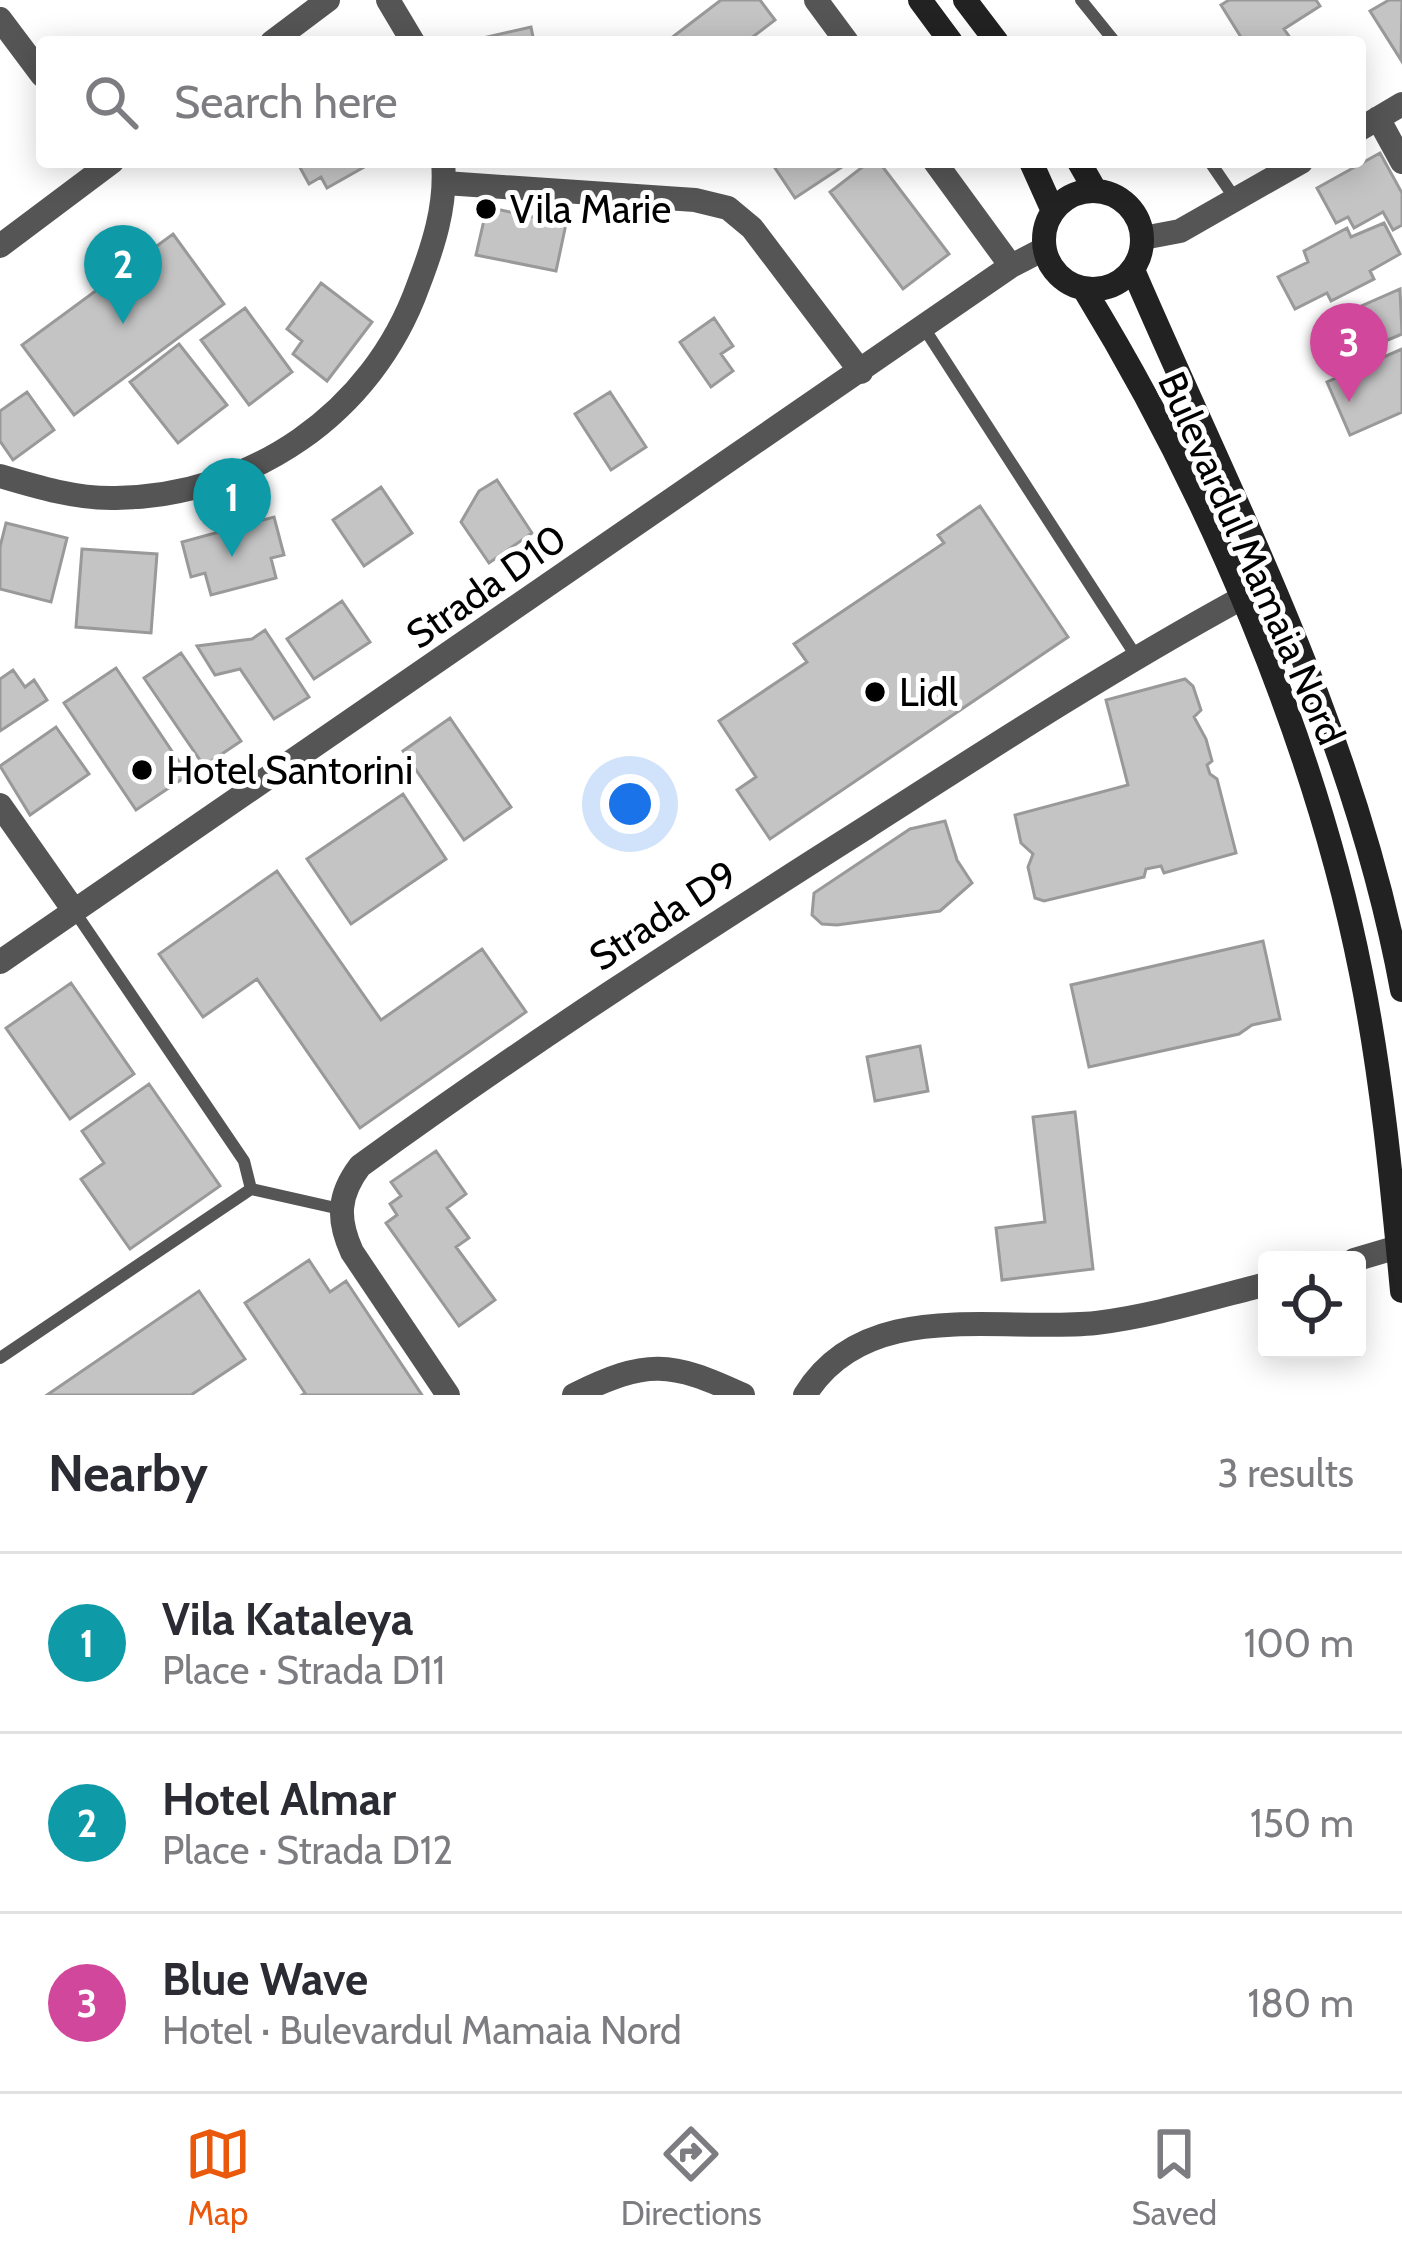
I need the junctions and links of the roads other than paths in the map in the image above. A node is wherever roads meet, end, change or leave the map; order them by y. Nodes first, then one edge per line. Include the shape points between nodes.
1 (328, 0) edge
2 (388, 0) edge
3 (816, 0) edge
4 (920, 0) edge
5 (965, 0) edge
6 (1082, 0) edge
7 (0, 19) edge
8 (280, 36) edge
9 (409, 36) edge
10 (843, 36) edge
11 (947, 36) edge
12 (992, 36) edge
13 (1110, 36) edge
14 (36, 67) edge
15 (1402, 104) edge
16 (1369, 124) edge
17 (1402, 162) edge
18 (102, 168) edge
19 (939, 168) edge
20 (1034, 168) edge
21 (1082, 168) edge
22 (1214, 168) edge
23 (1291, 168) edge
24 (444, 172) edge
25 (1095, 190) junction
26 (1236, 200) junction
27 (1053, 211) junction
28 (1143, 238) junction
29 (0, 246) edge
30 (1044, 249) junction
31 (1011, 266) junction
32 (1133, 270) junction
33 (1084, 289) junction
34 (924, 328) junction
35 (861, 372) junction
36 (0, 476) edge
37 (1240, 599) junction
38 (1136, 656) junction
39 (0, 805) edge
40 (75, 912) junction
41 (0, 962) edge
42 (1402, 990) edge
43 (251, 1189) junction
44 (340, 1209) junction
45 (1398, 1247) junction
46 (1366, 1256) edge
47 (1258, 1286) edge
48 (1402, 1291) edge
49 (0, 1358) edge
50 (448, 1395) edge
51 (574, 1395) edge
52 (743, 1395) edge
53 (805, 1395) edge

1 - 8 street
2 - 9 street
3 - 10 street
4 - 11 main road
5 - 12 main road
6 - 13 lane
7 - 14 street
15 - 16 street
16 - 17 street
18 - 29 street
19 - 31 street
20 - 27 main road
21 - 25 main road
22 - 26 lane
23 - 26 street
24 - 35 street via 728,208 752,228
24 - 36 street via 428,259 390,346 320,428 270,460 165,495 112,498
25 - 27 main road
25 - 28 main road via 1129,206
26 - 28 street via 1180,231
27 - 30 main road
28 - 32 main road
30 - 31 street, Strada D10
30 - 33 main road via 1058,275
31 - 34 street, Strada D10
32 - 33 main road via 1111,286
32 - 42 main road, Bulevardul Mamaia Nord via 1310,670 1373,863
33 - 37 main road, Bulevardul Mamaia Nord via 1196,498
34 - 35 street, Strada D10
34 - 38 lane
35 - 40 street, Strada D10
37 - 38 street, Strada D9
37 - 45 main road, Bulevardul Mamaia Nord via 1338,875 1375,1046
38 - 44 street, Strada D9 via 476,1082 360,1166
39 - 40 street
40 - 41 street, Strada D10
40 - 43 lane via 244,1161
43 - 44 lane
43 - 49 lane
44 - 50 street via 352,1252
45 - 46 street
45 - 48 main road, Bulevardul Mamaia Nord
47 - 53 street via 1096,1323 909,1327 850,1349
51 - 52 street via 618,1373 666,1366

